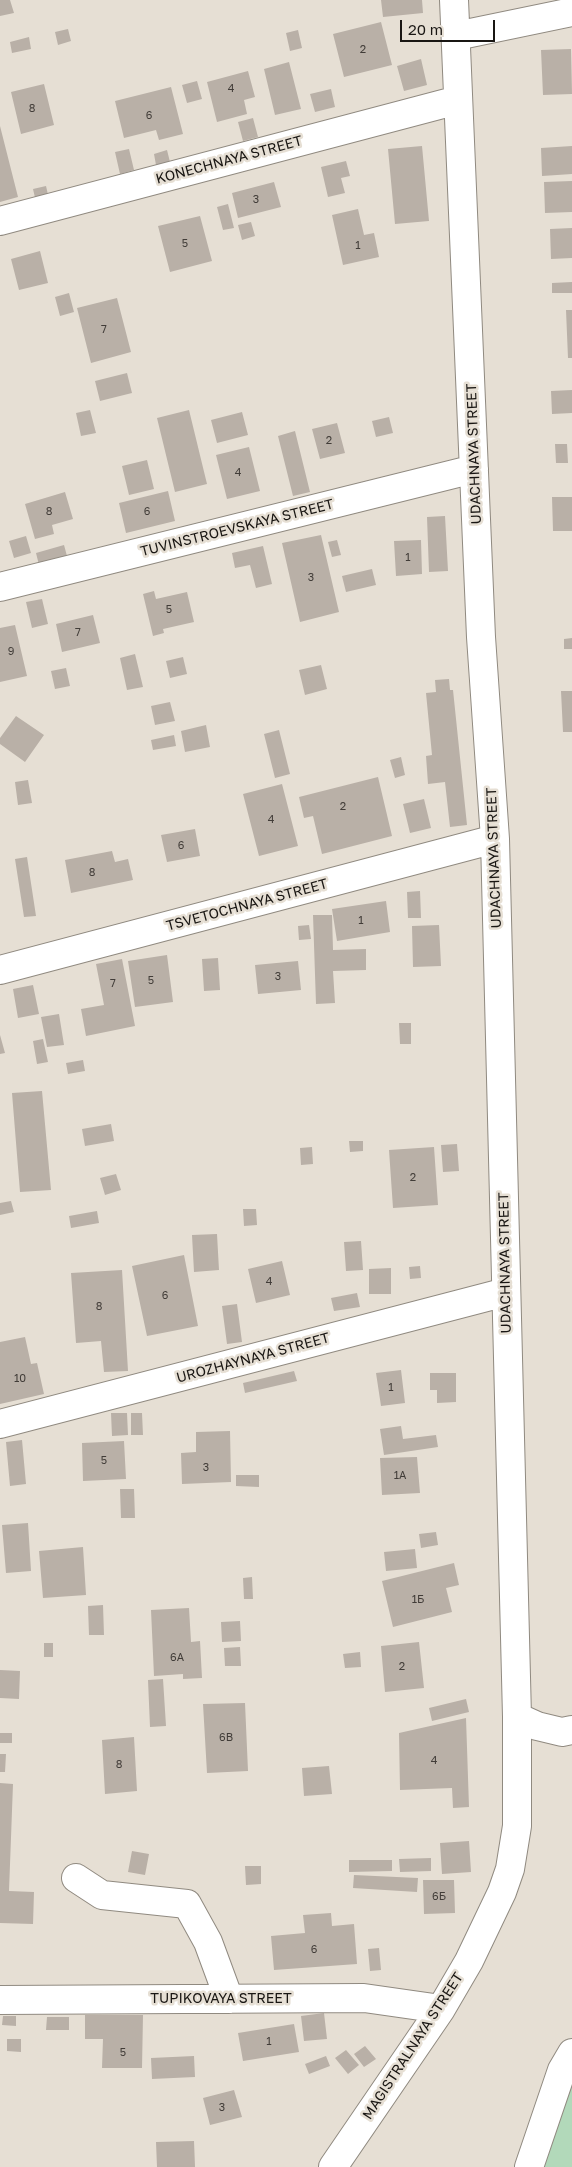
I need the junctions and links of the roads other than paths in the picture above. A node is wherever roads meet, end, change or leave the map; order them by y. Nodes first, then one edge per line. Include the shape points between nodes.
1 (454, 0) edge
2 (572, 12) edge
3 (456, 36) junction
4 (458, 100) junction
5 (0, 221) edge
6 (474, 469) junction
7 (0, 586) edge
8 (494, 839) junction
9 (0, 970) edge
10 (506, 1292) junction
11 (0, 1424) edge
12 (518, 1718) junction
13 (572, 1730) edge
14 (76, 1878) dead end
15 (229, 1999) junction
16 (0, 2000) edge
17 (441, 2009) junction
18 (572, 2053) edge
19 (333, 2167) edge
20 (529, 2167) edge

1 - 3 street, UDACHNAYA STREET
2 - 3 street
3 - 4 street, UDACHNAYA STREET
4 - 5 street, KONECHNAYA STREET
4 - 6 street, UDACHNAYA STREET
6 - 7 street, TUVINSTROEVSKAYA STREET
6 - 8 street, UDACHNAYA STREET
8 - 9 street, TSVETOCHNAYA STREET
8 - 10 street, UDACHNAYA STREET
10 - 11 street, UROZHAYNAYA STREET
10 - 12 street, UDACHNAYA STREET
12 - 13 street via 562,1732
12 - 17 street, MAGISTRALNAYA STREET via 517,1826 510,1869 490,1921
14 - 15 street via 102,1895 187,1904 208,1942
15 - 16 street, TUPIKOVAYA STREET
15 - 17 street, TUPIKOVAYA STREET via 364,1998
17 - 19 street, MAGISTRALNAYA STREET
18 - 20 street via 562,2070

